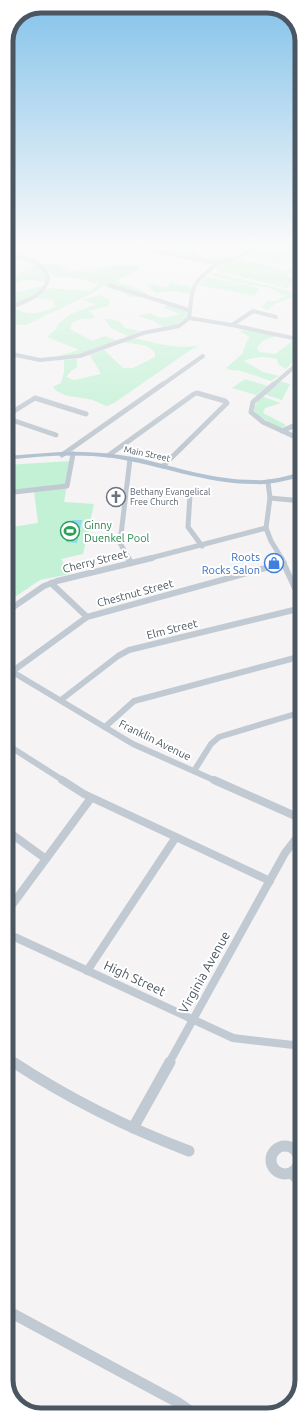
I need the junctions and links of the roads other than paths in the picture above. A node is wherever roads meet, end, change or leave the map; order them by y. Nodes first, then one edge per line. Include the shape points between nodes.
1 (189, 313) edge
2 (249, 313) edge
3 (262, 313) edge
4 (276, 317) dead end
5 (190, 318) junction
6 (232, 324) junction
7 (295, 338) edge
8 (13, 354) edge
9 (203, 356) dead end
10 (295, 365) edge
11 (13, 412) edge
12 (86, 414) dead end
13 (13, 420) edge
14 (295, 425) edge
15 (282, 431) junction
16 (56, 435) dead end
17 (295, 437) edge
18 (62, 454) junction
19 (73, 454) junction
20 (109, 455) junction
21 (13, 458) edge
22 (130, 459) junction
23 (164, 466) junction
24 (295, 476) edge
25 (268, 482) junction
26 (13, 492) edge
27 (190, 495) dead end
28 (270, 498) junction
29 (295, 501) edge
30 (266, 528) junction
31 (202, 546) junction
32 (132, 563) junction
33 (284, 563) junction
34 (51, 583) junction
35 (295, 587) edge
36 (13, 607) edge
37 (295, 610) edge
38 (87, 617) junction
39 (295, 658) edge
40 (13, 668) edge
41 (13, 674) edge
42 (61, 700) junction
43 (295, 714) edge
44 (105, 727) junction
45 (13, 749) edge
46 (194, 771) junction
47 (91, 798) junction
48 (295, 816) edge
49 (13, 835) edge
50 (176, 837) junction
51 (295, 840) edge
52 (46, 859) junction
53 (270, 881) junction
54 (13, 904) edge
55 (13, 936) edge
56 (87, 971) junction
57 (193, 1019) junction
58 (295, 1043) edge
59 (13, 1062) edge
60 (133, 1128) junction
61 (189, 1151) dead end
62 (291, 1173) dead end
63 (295, 1177) edge
64 (13, 1314) edge
65 (186, 1408) edge

1 - 5 street
2 - 6 street
3 - 4 street
5 - 6 street
5 - 8 street via 179,326 143,333 80,356 40,360
6 - 7 street
9 - 18 street
10 - 15 street via 259,395 251,407 251,412 256,417
11 - 12 street via 35,398
13 - 16 street
14 - 15 street
15 - 17 street
18 - 19 main road, Main Street
18 - 21 main road, Main Street
19 - 20 main road, Main Street
19 - 26 street via 67,486
20 - 22 main road, Main Street
20 - 23 street via 194,394 225,401 227,403
22 - 23 main road, Main Street
22 - 32 street via 120,543
23 - 25 main road, Main Street via 231,481
24 - 25 main road, Main Street
25 - 28 street
27 - 31 street via 188,527
28 - 29 street
28 - 30 street
30 - 31 street, Cherry Street
30 - 33 street
31 - 32 street, Cherry Street
32 - 34 street, Cherry Street
33 - 35 street
33 - 38 street, Chestnut Street
34 - 36 street, Cherry Street
34 - 38 street
37 - 42 street, Elm Street via 129,650
38 - 40 street, Chestnut Street
39 - 44 street via 134,702
41 - 42 street, Franklin Avenue
42 - 44 street, Franklin Avenue
43 - 46 street via 219,737 211,744
44 - 46 street, Franklin Avenue via 133,744
45 - 47 street
46 - 48 street, Franklin Avenue
47 - 50 street
47 - 52 street
49 - 52 street
50 - 53 street
50 - 56 street
51 - 53 street, Virginia Avenue
52 - 54 street
53 - 57 street, Virginia Avenue
55 - 56 street, High Street
56 - 57 street, High Street
57 - 58 street, High Street via 233,1038
57 - 60 street, Virginia Avenue
59 - 60 street
60 - 61 street
62 - 63 street
64 - 65 street

